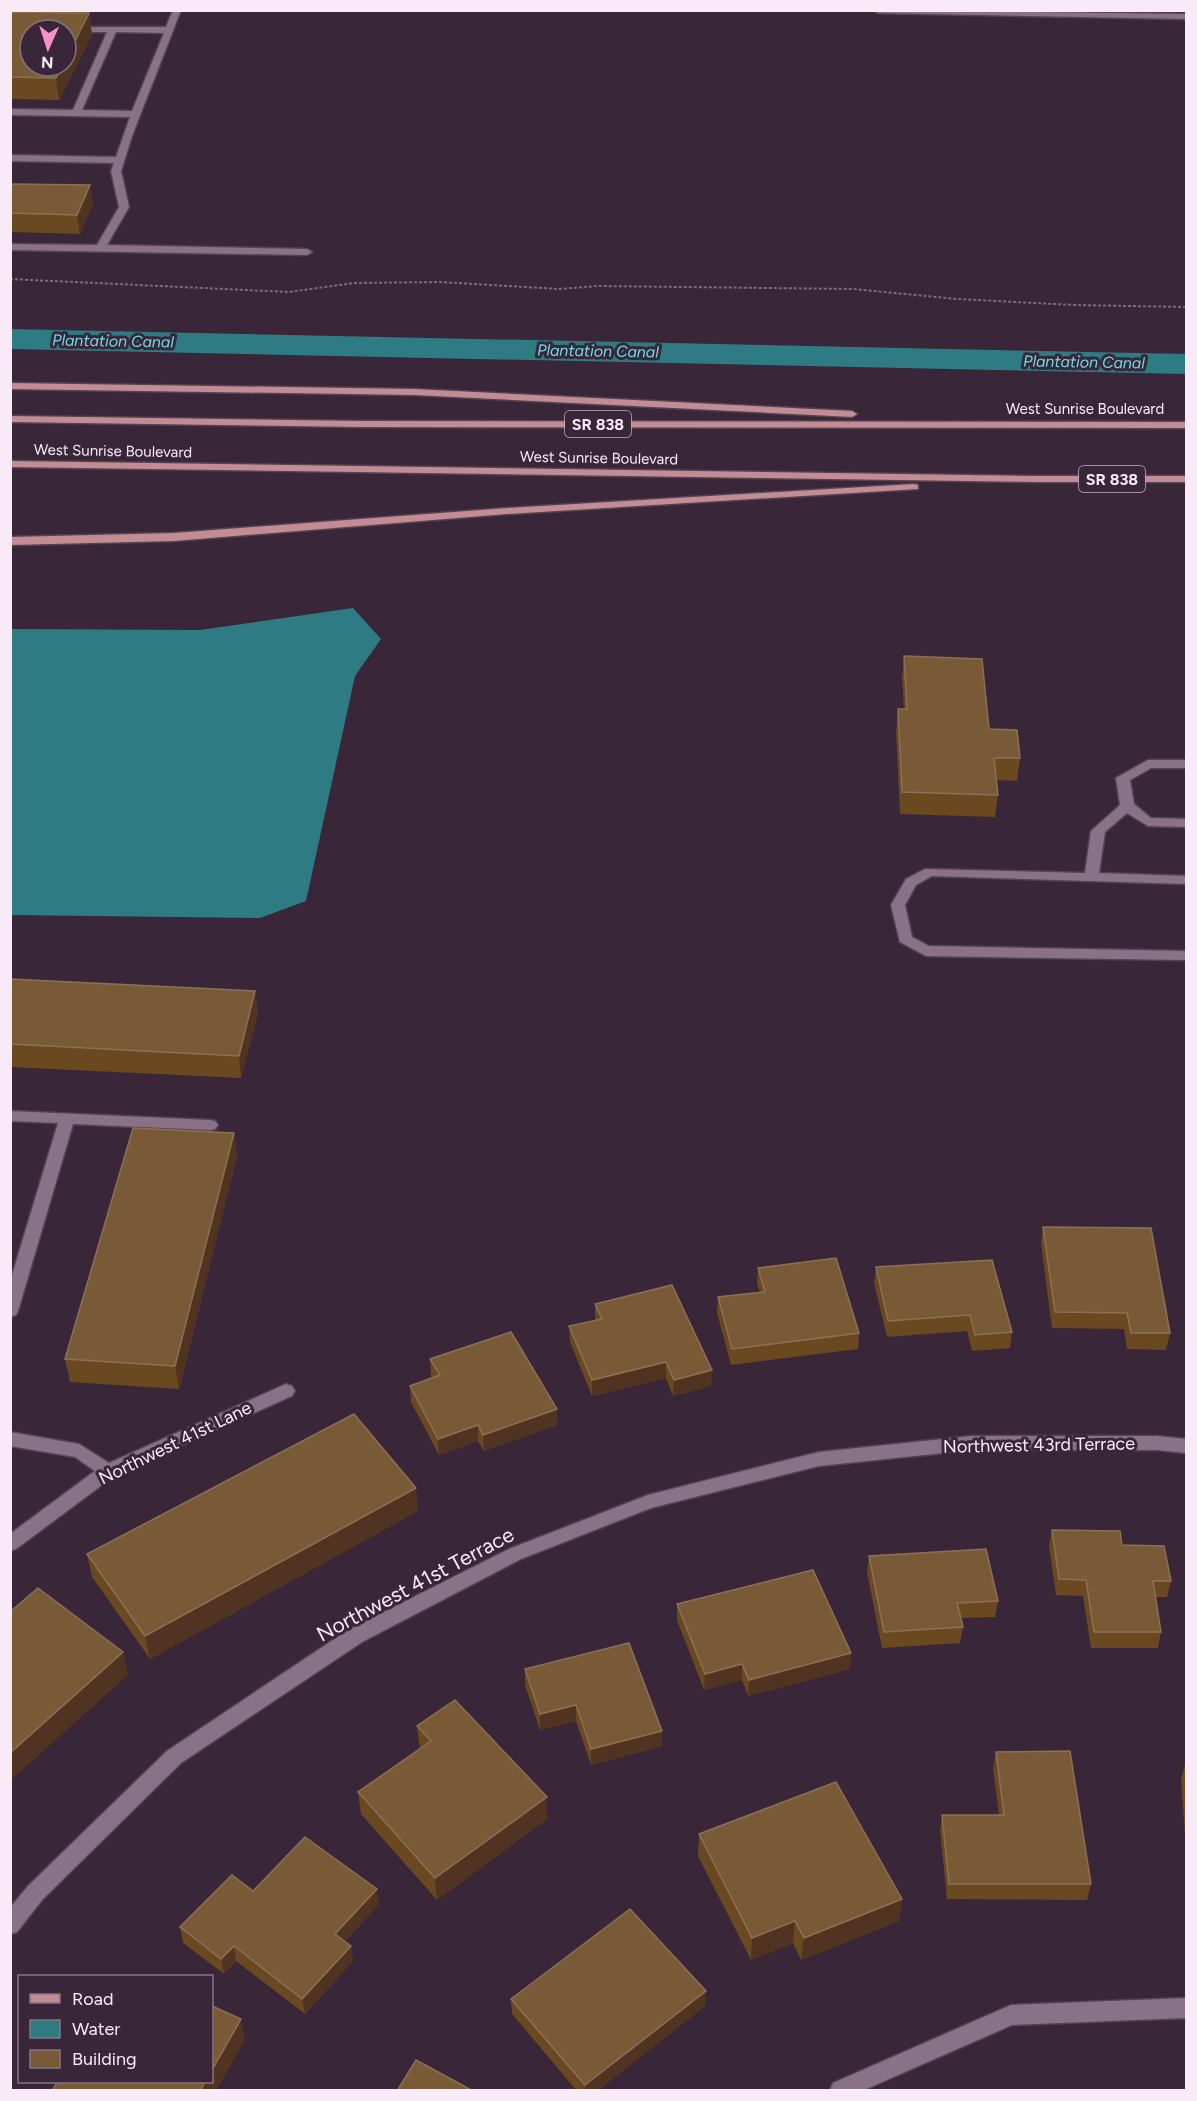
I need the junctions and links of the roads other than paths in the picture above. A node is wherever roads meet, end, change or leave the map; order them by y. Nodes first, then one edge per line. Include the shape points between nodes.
1 (177, 10) edge
2 (878, 10) edge
3 (1185, 10) edge
4 (962, 11) edge
5 (1186, 16) edge
6 (78, 28) edge
7 (113, 29) junction
8 (169, 30) junction
9 (10, 112) edge
10 (76, 113) junction
11 (136, 114) junction
12 (10, 158) edge
13 (120, 160) junction
14 (10, 247) edge
15 (100, 248) junction
16 (307, 252) dead end
17 (10, 386) edge
18 (10, 419) edge
19 (1038, 423) junction
20 (1186, 425) edge
21 (10, 464) edge
22 (1037, 479) junction
23 (1186, 479) edge
24 (10, 541) edge
25 (1186, 764) edge
26 (1127, 806) junction
27 (1186, 823) edge
28 (1091, 877) junction
29 (1186, 880) edge
30 (1186, 956) edge
31 (10, 1116) edge
32 (67, 1119) junction
33 (210, 1125) dead end
34 (10, 1311) edge
35 (286, 1391) dead end
36 (10, 1438) edge
37 (1186, 1446) edge
38 (819, 1459) joint
39 (108, 1471) junction
40 (10, 1544) edge
41 (10, 1925) edge
42 (1186, 2008) edge
43 (841, 2091) edge

1 - 8 street
2 - 4 street
3 - 5 street
4 - 5 street
6 - 7 street
7 - 8 street
7 - 10 street
8 - 11 street
9 - 10 street
10 - 11 street
11 - 13 street
12 - 13 street
13 - 15 street via 116,171 124,207
14 - 15 street
15 - 16 street
17 - 19 main road via 414,392
18 - 19 main road, West Sunrise Boulevard / SR 838 via 362,424
19 - 20 main road, West Sunrise Boulevard / SR 838
21 - 22 main road, West Sunrise Boulevard / SR 838
22 - 23 main road, West Sunrise Boulevard / SR 838
22 - 24 main road via 519,510 174,537
25 - 26 street via 1148,764 1123,778
26 - 27 street via 1148,822
26 - 28 street via 1098,831
28 - 29 street
28 - 30 street via 930,872 911,882 898,905 905,939 926,951
31 - 32 street
32 - 33 street
32 - 34 street
35 - 39 street, Northwest 41st Lane
36 - 39 street via 79,1451
37 - 38 street, Northwest 43rd Terrace via 972,1443
38 - 41 street, Northwest 41st Terrace via 648,1502 515,1554 355,1636 174,1757 36,1893
39 - 40 street, Northwest 41st Lane
42 - 43 street via 1011,2015

